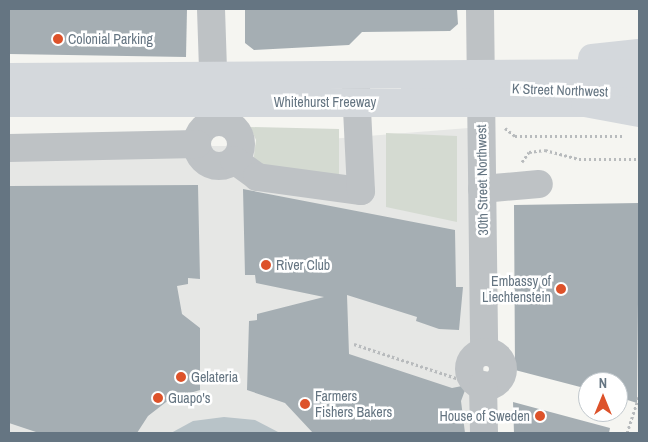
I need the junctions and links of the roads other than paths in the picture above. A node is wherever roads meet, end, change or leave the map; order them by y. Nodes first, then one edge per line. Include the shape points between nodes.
1 (211, 9) edge
2 (480, 9) edge
3 (639, 53) edge
4 (639, 73) edge
5 (419, 76) junction
6 (9, 77) edge
7 (356, 88) junction
8 (481, 88) junction
9 (9, 89) edge
10 (212, 89) junction
11 (639, 92) edge
12 (9, 103) edge
13 (219, 122) junction
14 (634, 125) edge
15 (197, 144) junction
16 (9, 148) edge
17 (234, 160) junction
18 (539, 192) dead end
19 (482, 193) junction
20 (484, 433) edge

1 - 10 street
2 - 8 street, 30th Street Northwest
3 - 5 main road
4 - 5 main road, Whitehurst Freeway
5 - 6 main road, Whitehurst Freeway
7 - 8 main road, K Street Northwest
7 - 10 main road, K Street Northwest
7 - 17 street via 362,192 257,177
8 - 11 main road, K Street Northwest
8 - 19 street, 30th Street Northwest
9 - 10 main road, K Street Northwest
10 - 13 street
12 - 14 main road, Whitehurst Freeway via 585,103
13 - 15 street via 201,131
13 - 17 street via 233,127 241,139
15 - 16 street
15 - 17 street via 208,162 222,166
18 - 19 street
19 - 20 street, 30th Street Northwest via 484,352 495,354 503,367 497,382 479,384

